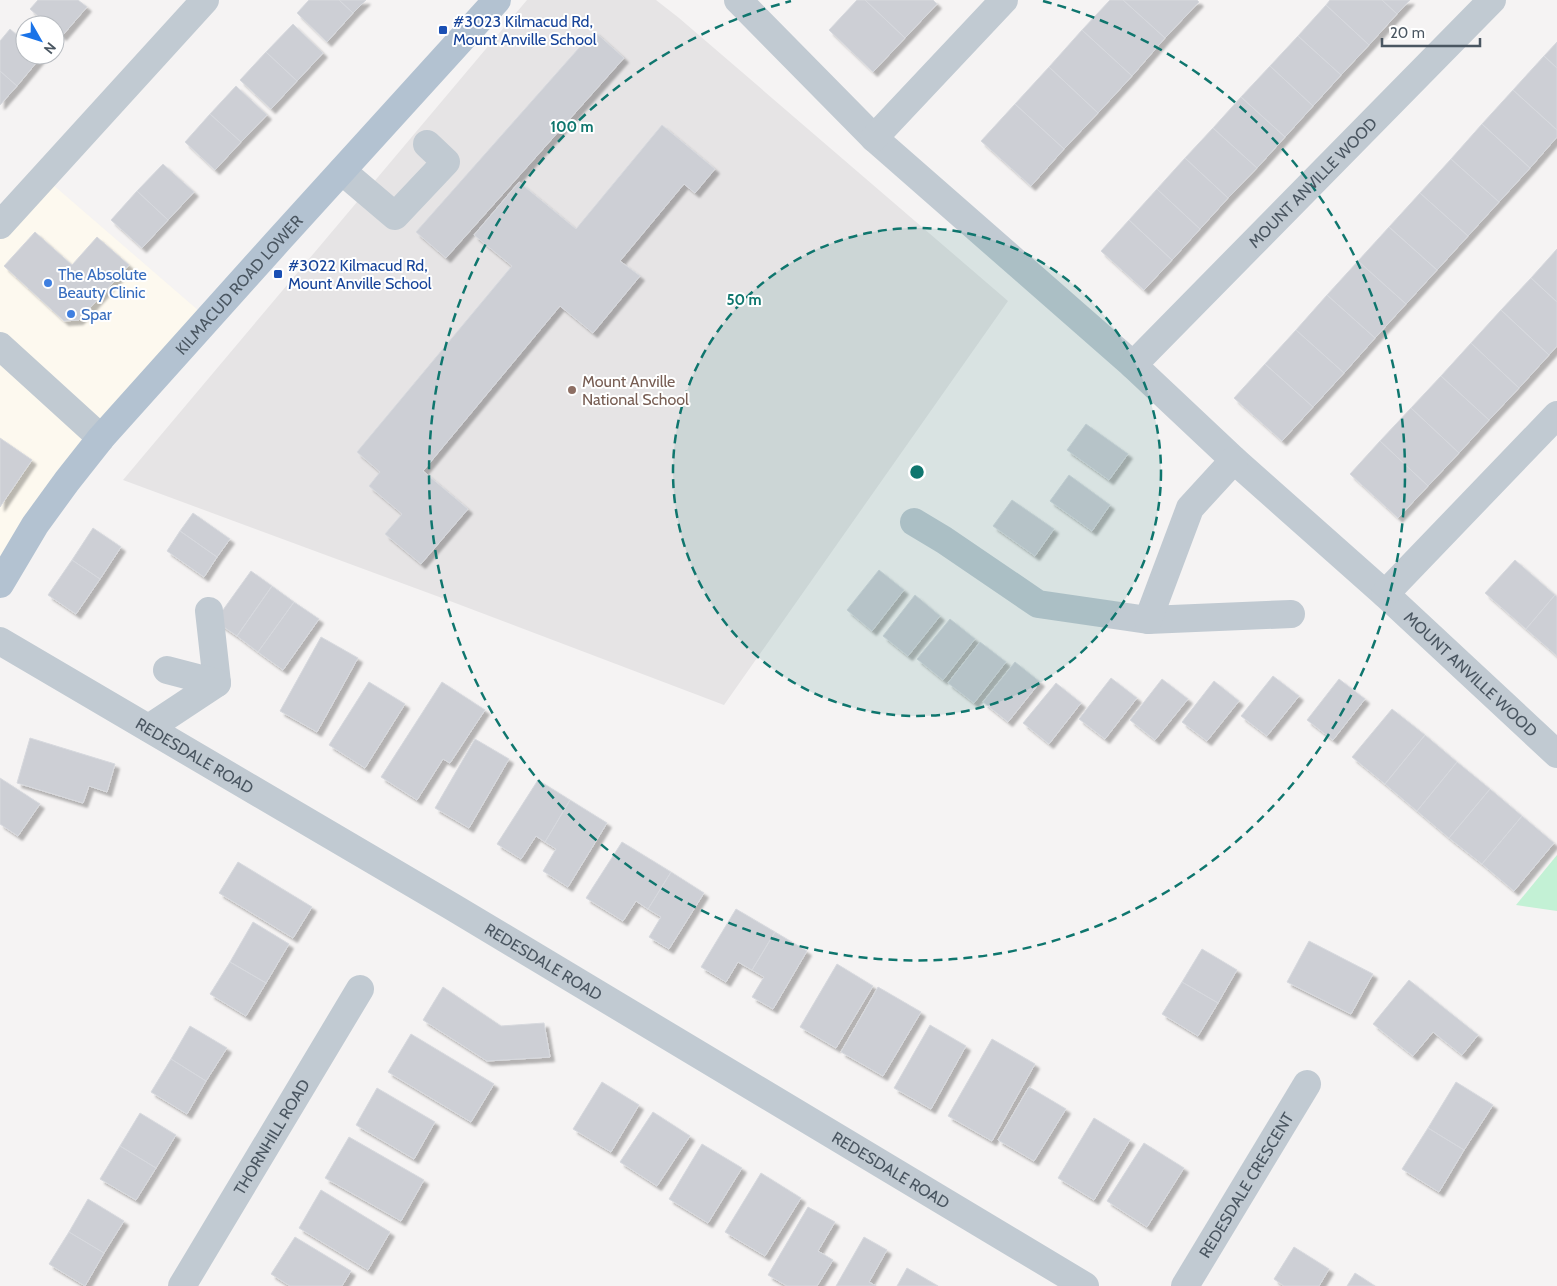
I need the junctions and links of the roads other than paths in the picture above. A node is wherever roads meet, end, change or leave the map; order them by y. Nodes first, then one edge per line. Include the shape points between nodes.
1 (205, 0) edge
2 (497, 0) edge
3 (1004, 0) edge
4 (1492, 0) edge
5 (750, 4) edge
6 (874, 138) junction
7 (427, 144) dead end
8 (342, 171) junction
9 (0, 225) edge
10 (0, 346) edge
11 (1133, 365) junction
12 (1557, 415) edge
13 (101, 438) junction
14 (1234, 460) junction
15 (914, 522) dead end
16 (0, 584) edge
17 (1385, 594) junction
18 (209, 611) dead end
19 (1291, 614) dead end
20 (1148, 620) junction
21 (0, 641) edge
22 (167, 670) dead end
23 (217, 684) junction
24 (149, 728) junction
25 (1557, 754) edge
26 (360, 989) dead end
27 (1307, 1084) dead end
28 (182, 1286) edge
29 (1085, 1286) edge
30 (1185, 1286) edge

1 - 9 street
2 - 8 main road, KILMACUD ROAD LOWER
3 - 6 street
4 - 11 street, MOUNT ANVILLE WOOD
5 - 6 street, MOUNT ANVILLE WOOD
6 - 11 street, MOUNT ANVILLE WOOD
7 - 8 street via 446,162 395,216
8 - 13 main road, KILMACUD ROAD LOWER
10 - 13 street
11 - 14 street, MOUNT ANVILLE WOOD
12 - 17 street
13 - 16 main road, KILMACUD ROAD LOWER via 35,525
14 - 17 street, MOUNT ANVILLE WOOD
14 - 20 street via 1190,508
15 - 20 street via 1038,604
17 - 25 street, MOUNT ANVILLE WOOD
18 - 23 street
19 - 20 street
21 - 24 street, REDESDALE ROAD
22 - 23 street
23 - 24 street
24 - 29 street, REDESDALE ROAD
26 - 28 street, THORNHILL ROAD
27 - 30 street, REDESDALE CRESCENT

